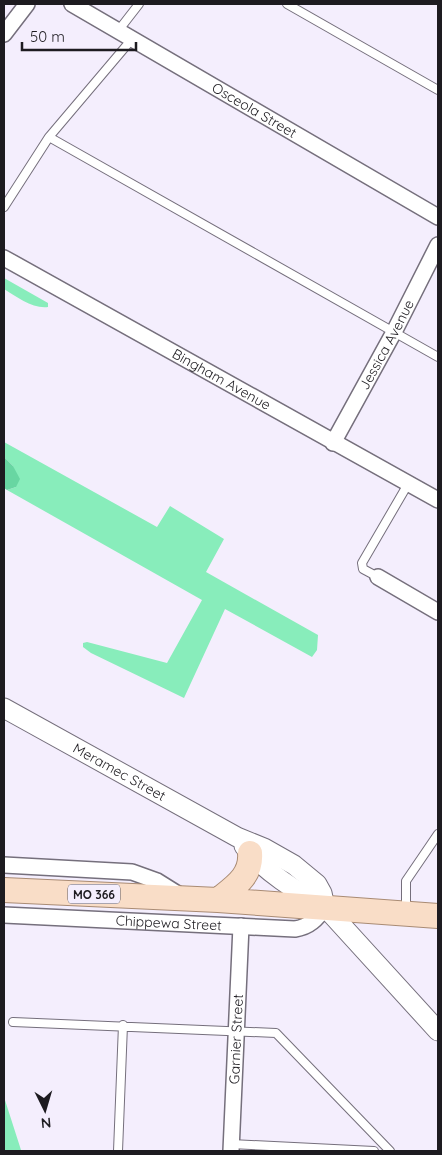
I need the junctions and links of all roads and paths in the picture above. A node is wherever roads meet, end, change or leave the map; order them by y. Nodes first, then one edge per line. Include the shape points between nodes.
1 (27, 4) edge
2 (72, 4) edge
3 (139, 4) edge
4 (287, 4) edge
5 (4, 34) edge
6 (125, 35) junction
7 (438, 90) edge
8 (49, 137) junction
9 (4, 207) edge
10 (438, 217) edge
11 (438, 245) edge
12 (4, 258) edge
13 (394, 332) junction
14 (438, 357) edge
15 (333, 443) junction
16 (408, 484) junction
17 (438, 500) edge
18 (378, 577) joint
19 (438, 612) edge
20 (4, 708) edge
21 (438, 834) edge
22 (243, 845) junction
23 (4, 865) edge
24 (4, 890) edge
25 (184, 898) junction
26 (218, 900) junction
27 (325, 907) junction
28 (406, 914) junction
29 (4, 915) edge
30 (438, 916) edge
31 (241, 926) junction
32 (13, 1022) dead end
33 (123, 1025) junction
34 (236, 1030) junction
35 (438, 1032) edge
36 (231, 1148) edge
37 (118, 1151) edge
38 (374, 1151) edge
39 (390, 1151) edge

1 - 5 street
2 - 6 street, Osceola Street
3 - 6 lane
4 - 7 lane
6 - 8 lane
6 - 10 street, Osceola Street
8 - 9 lane
8 - 13 lane
11 - 13 street, Jessica Avenue
12 - 15 street, Bingham Avenue
13 - 14 lane
13 - 15 street, Jessica Avenue
15 - 16 street, Bingham Avenue
16 - 17 street, Bingham Avenue
16 - 18 lane via 362,563 363,569
18 - 19 street
20 - 22 street, Meramec Street
21 - 28 lane via 406,881
22 - 26 main road via 250,860 245,876
22 - 27 street, Meramec Street via 282,881
23 - 25 street, Chippewa Street via 132,872 157,881
24 - 25 main road, Chippewa Street / MO 366
25 - 26 main road, Chippewa Street / MO 366
26 - 27 main road, Chippewa Street / MO 366
27 - 28 main road, Chippewa Street / MO 366
27 - 31 street, Chippewa Street via 314,922 304,927
27 - 35 street, Meramec Street
28 - 30 main road, Chippewa Street / MO 366
29 - 31 street, Chippewa Street
31 - 34 street, Garnier Street
32 - 33 lane
33 - 34 lane
33 - 37 lane
34 - 36 street, Garnier Street
34 - 39 lane via 276,1033
36 - 38 lane

